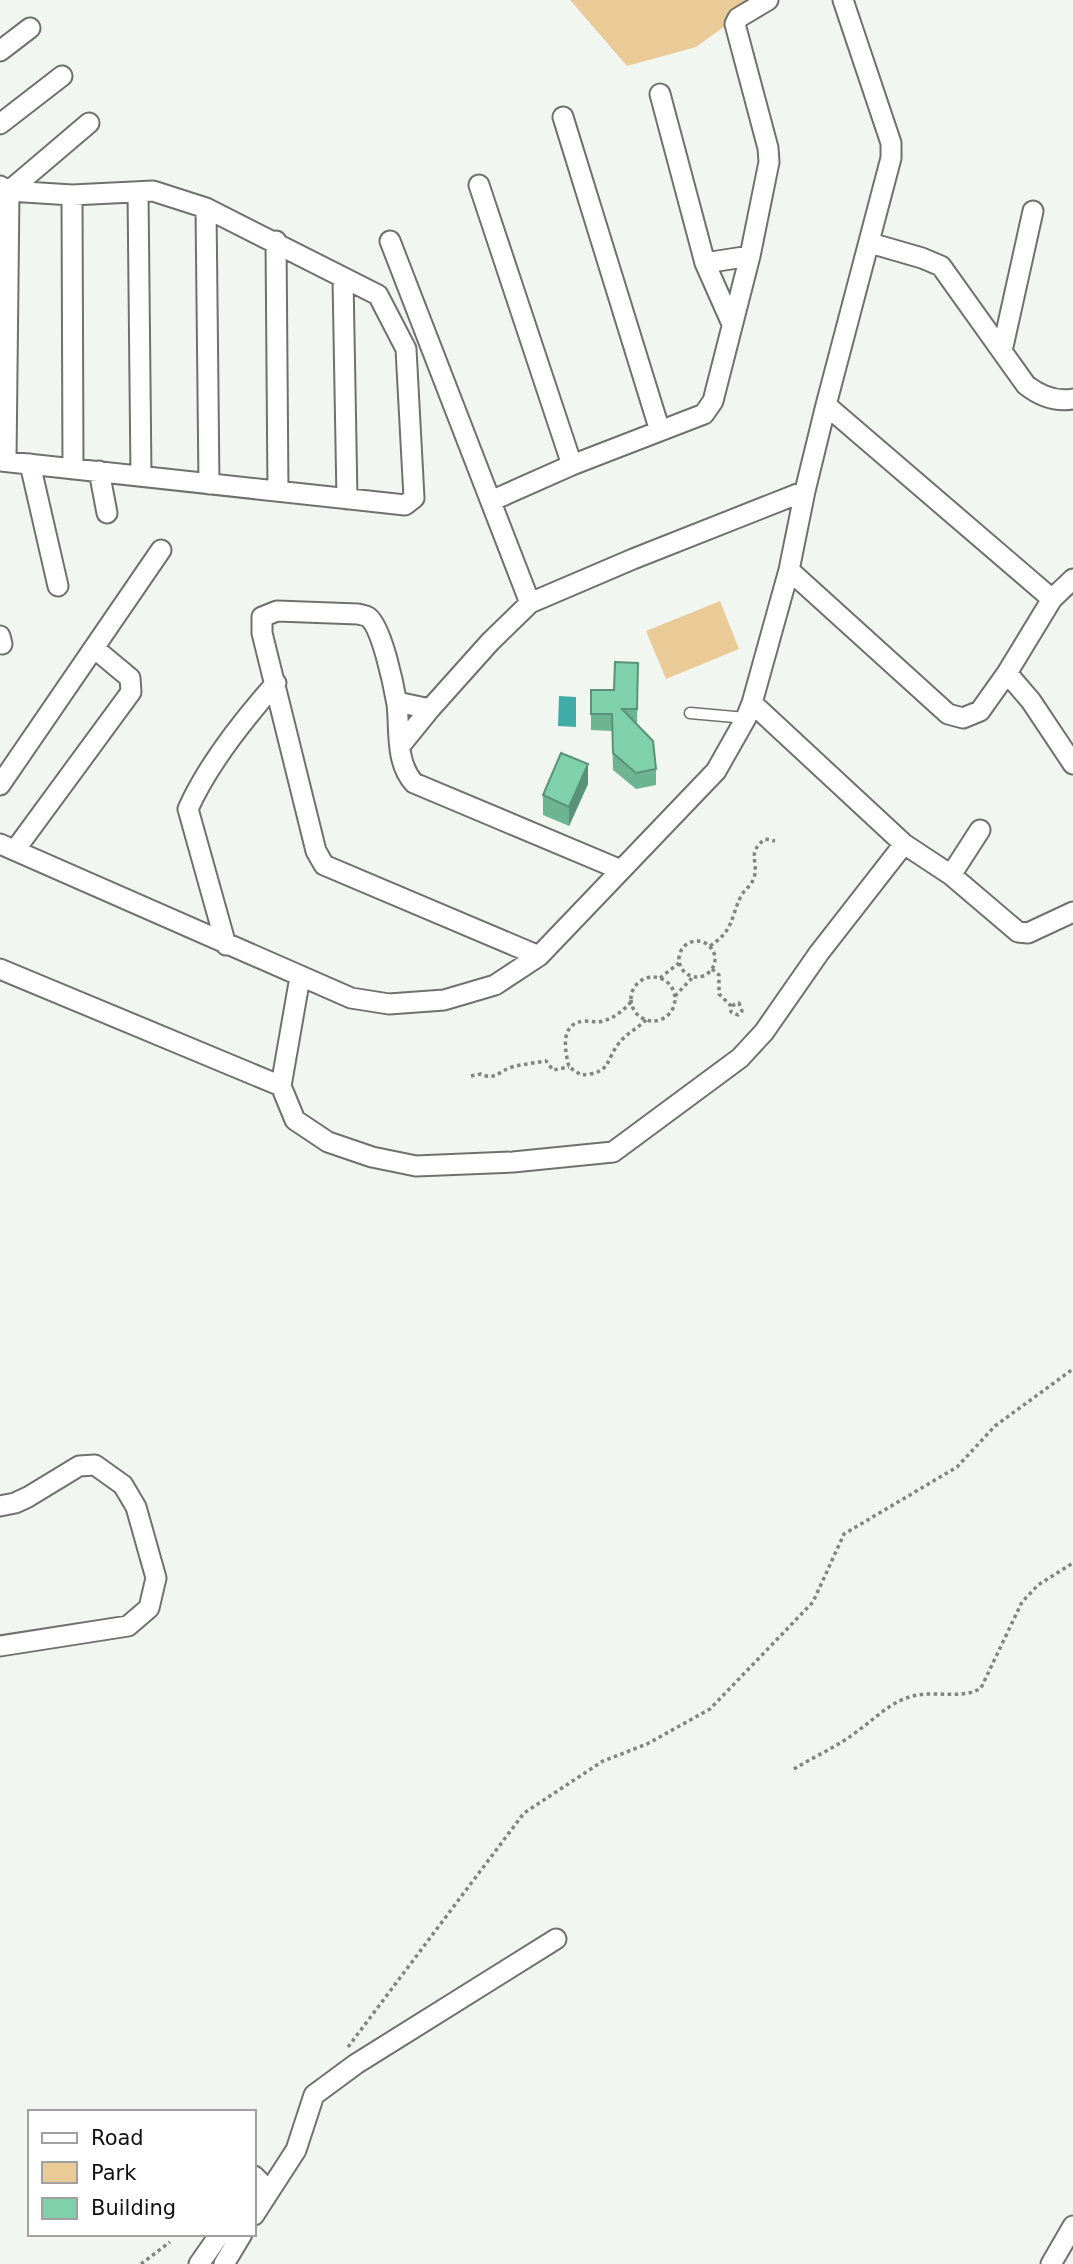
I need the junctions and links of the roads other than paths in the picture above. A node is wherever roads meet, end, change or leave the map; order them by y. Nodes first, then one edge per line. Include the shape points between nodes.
1 (768, 0) edge
2 (844, 0) edge
3 (30, 28) dead end
4 (0, 51) edge
5 (62, 76) dead end
6 (660, 94) dead end
7 (563, 117) dead end
8 (89, 123) dead end
9 (0, 124) edge
10 (479, 185) dead end
11 (5, 188) edge
12 (138, 192) junction
13 (72, 195) junction
14 (206, 208) junction
15 (1033, 211) dead end
16 (276, 241) junction
17 (390, 242) dead end
18 (870, 243) junction
19 (750, 256) junction
20 (705, 262) junction
21 (343, 279) junction
22 (732, 324) junction
23 (1002, 351) junction
24 (1073, 399) edge
25 (826, 405) junction
26 (660, 431) junction
27 (3, 461) edge
28 (30, 464) junction
29 (572, 465) junction
30 (73, 469) junction
31 (99, 471) junction
32 (141, 476) junction
33 (209, 484) junction
34 (278, 491) junction
35 (805, 491) junction
36 (347, 499) junction
37 (491, 501) junction
38 (107, 513) dead end
39 (161, 550) dead end
40 (789, 570) junction
41 (1073, 579) edge
42 (58, 586) dead end
43 (1052, 598) junction
44 (530, 603) junction
45 (94, 648) junction
46 (1007, 673) junction
47 (276, 683) junction
48 (397, 702) junction
49 (430, 709) junction
50 (749, 711) junction
51 (690, 713) dead end
52 (400, 746) junction
53 (1073, 764) edge
54 (0, 785) edge
55 (980, 830) dead end
56 (904, 844) junction
57 (7, 847) edge
58 (621, 870) junction
59 (951, 875) junction
60 (1073, 912) edge
61 (226, 945) junction
62 (539, 956) junction
63 (0, 970) edge
64 (300, 977) junction
65 (281, 1086) junction
66 (0, 1506) edge
67 (0, 1646) edge
68 (556, 1939) dead end
69 (256, 2178) edge
70 (268, 2190) junction
71 (256, 2211) edge
72 (1073, 2226) edge
73 (231, 2236) edge
74 (199, 2264) edge
75 (224, 2264) edge
76 (1051, 2264) edge

1 - 19 street via 735,24 769,162
2 - 18 street via 891,143
3 - 4 street
5 - 9 street
6 - 20 street
7 - 26 street
8 - 11 street
10 - 29 street
11 - 13 street
11 - 27 street
12 - 13 street
12 - 14 street via 153,191
12 - 32 street
13 - 30 street
14 - 16 street
14 - 33 street
15 - 23 street
16 - 21 street
16 - 34 street
17 - 37 street
18 - 23 street via 941,267
18 - 25 street
19 - 20 street
19 - 22 street
20 - 22 street
21 - 36 street
21 - 36 street via 378,295 406,349 414,498 405,505
22 - 26 street via 713,401 704,414
23 - 24 street via 1037,393
25 - 35 street
25 - 43 street
26 - 29 street
27 - 28 street
28 - 30 street
28 - 42 street
29 - 37 street
30 - 31 street
31 - 32 street
31 - 38 street
32 - 33 street
33 - 34 street
34 - 36 street
35 - 40 street
35 - 44 street
37 - 44 street
39 - 45 street
40 - 46 street via 948,714 963,718 980,711
40 - 50 street
41 - 43 street
43 - 46 street
44 - 49 street
45 - 54 street
45 - 57 street via 131,678 131,692
46 - 53 street
47 - 48 street via 262,617 277,611 358,614 368,617 378,629
47 - 61 street via 181,813
47 - 62 street via 316,851 324,865
48 - 49 street
48 - 52 street
49 - 52 street
50 - 51 lane
50 - 56 street
50 - 58 street via 716,771
52 - 58 street via 414,783
55 - 59 street
56 - 59 street
56 - 65 street via 740,1058 613,1152 513,1162 405,1164 328,1142 295,1120
57 - 61 street
58 - 62 street
59 - 60 street via 1017,932 1028,933
61 - 64 street
62 - 64 street via 495,985 444,1000 389,1004 351,998
63 - 65 street
64 - 65 street
66 - 67 street via 28,1497 79,1466 95,1465 123,1485 136,1507 156,1578 149,1608 128,1626
68 - 70 street via 314,2095 296,2150
69 - 70 street
70 - 71 street
72 - 76 street
73 - 74 street
73 - 75 street

